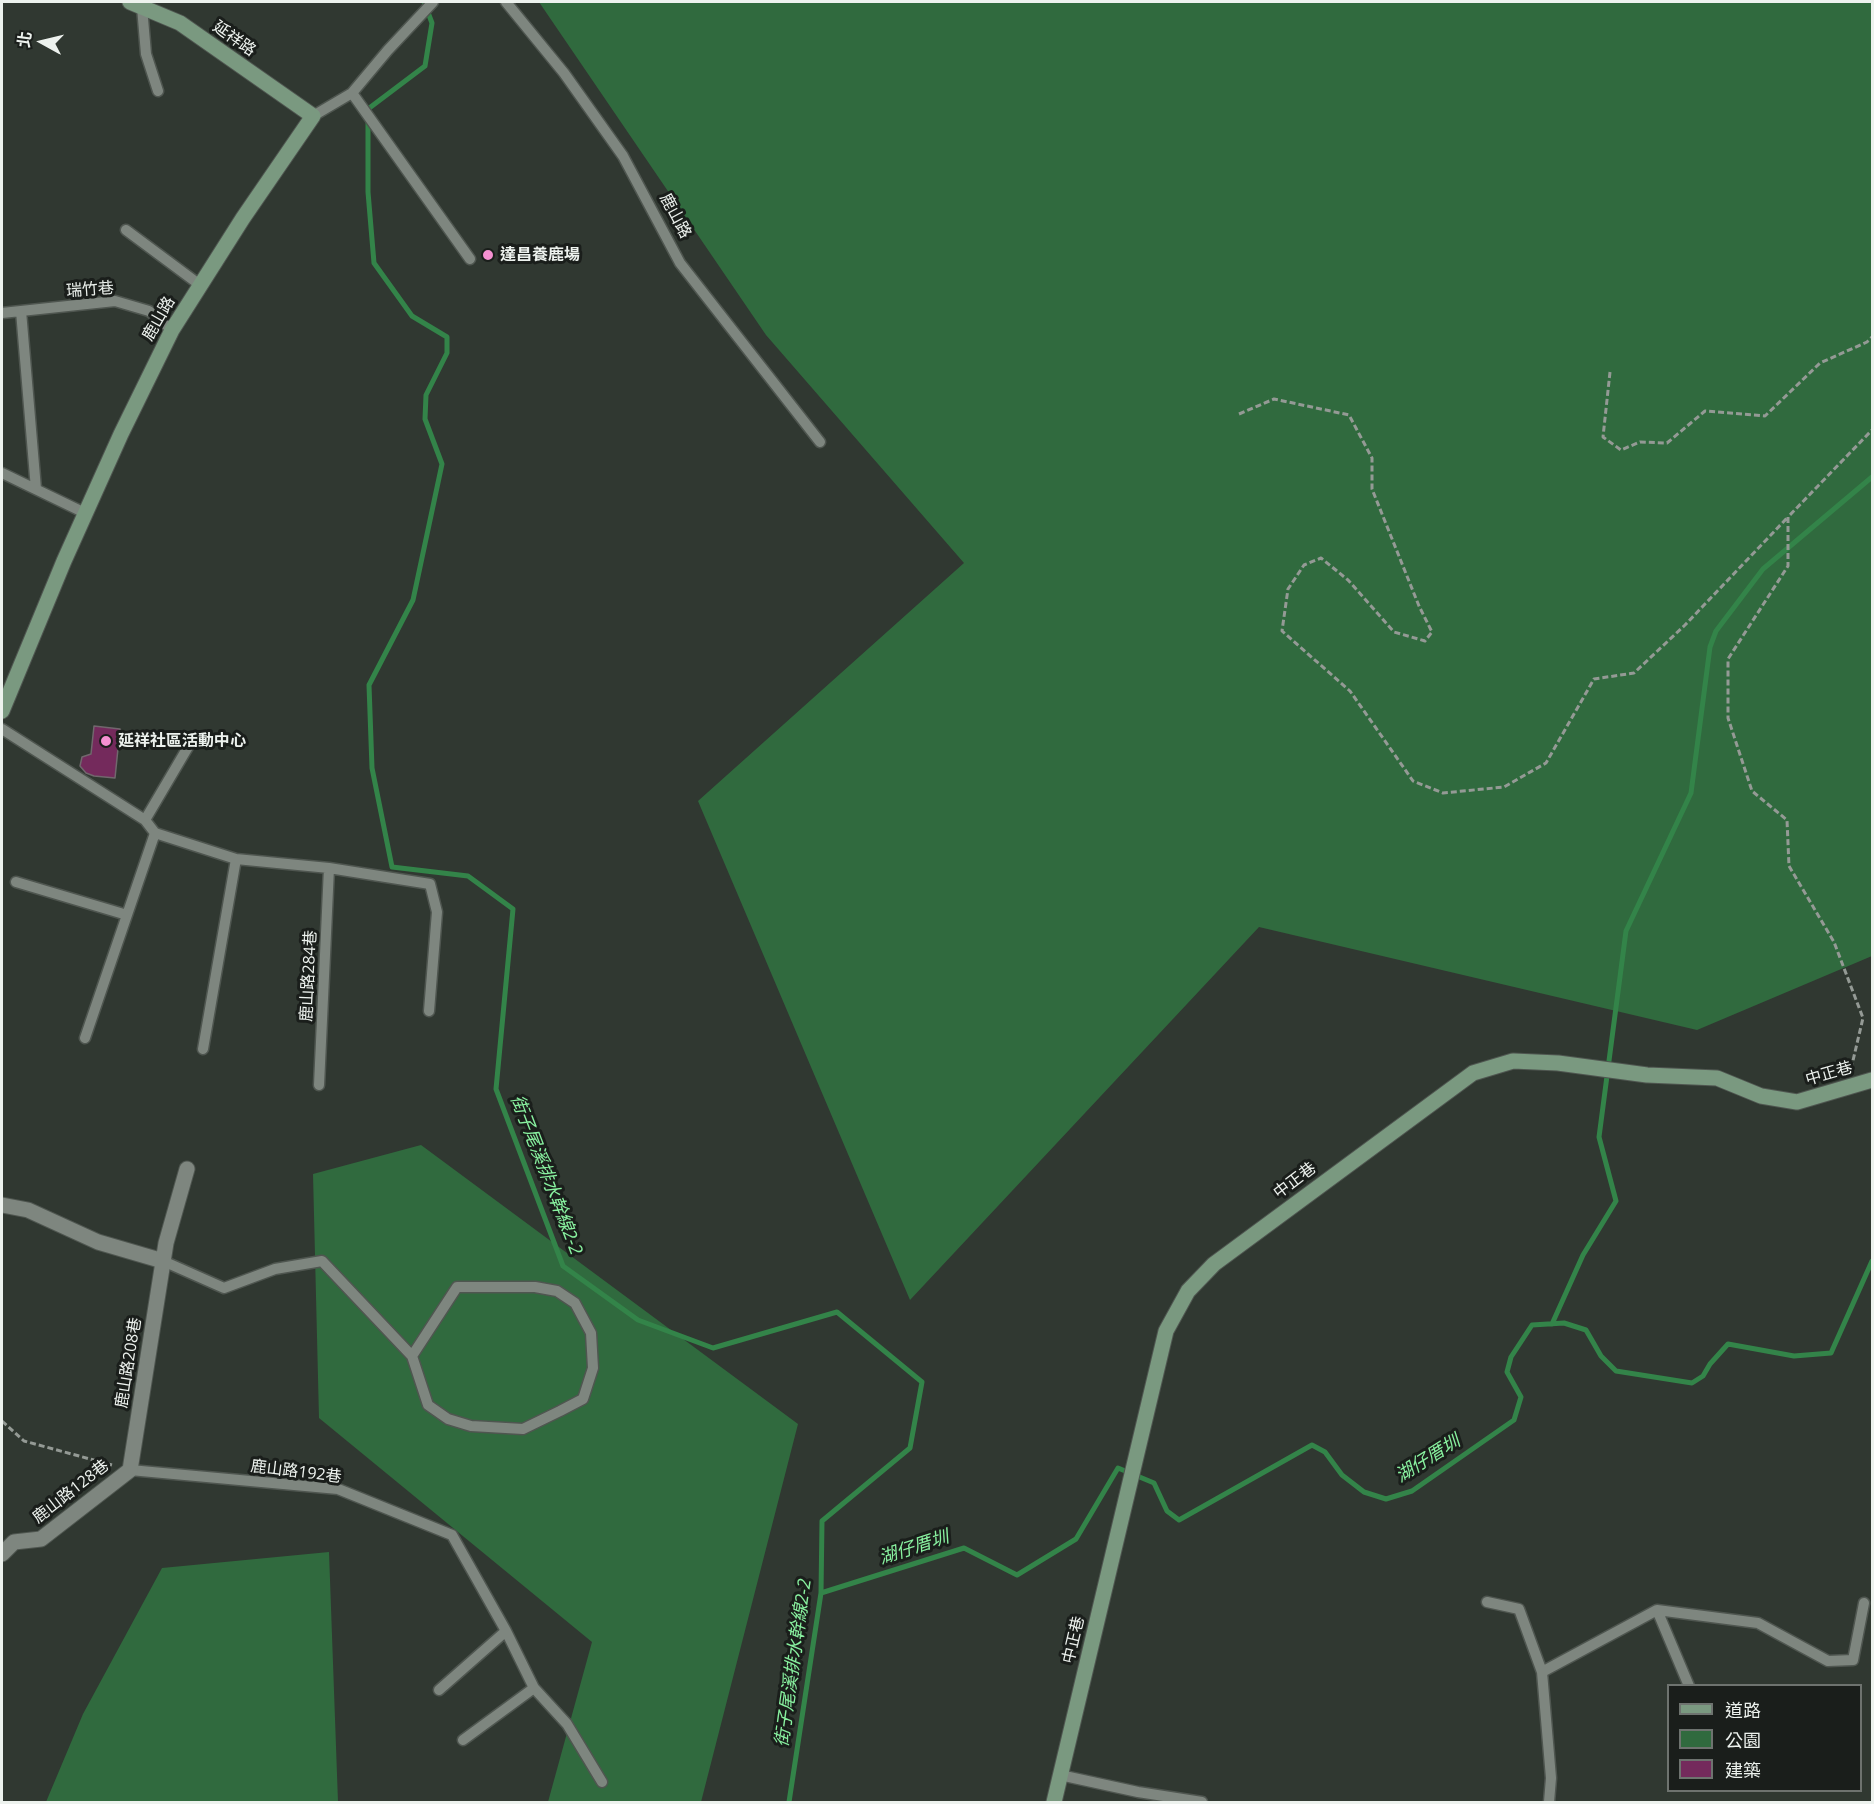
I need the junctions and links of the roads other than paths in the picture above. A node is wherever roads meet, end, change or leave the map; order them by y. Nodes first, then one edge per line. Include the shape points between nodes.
1 (433, 2) edge
2 (506, 2) edge
3 (136, 4) edge
4 (158, 91) dead end
5 (352, 93) junction
6 (313, 116) junction
7 (126, 230) dead end
8 (470, 259) dead end
9 (200, 285) junction
10 (21, 311) junction
11 (2, 313) edge
12 (172, 330) junction
13 (820, 442) dead end
14 (2, 473) edge
15 (36, 489) junction
16 (85, 513) junction
17 (2, 711) edge
18 (2, 729) edge
19 (188, 747) dead end
20 (146, 820) junction
21 (155, 833) junction
22 (236, 859) junction
23 (329, 868) junction
24 (16, 882) dead end
25 (127, 915) junction
26 (429, 1011) dead end
27 (85, 1038) dead end
28 (203, 1049) dead end
29 (1872, 1080) edge
30 (319, 1085) dead end
31 (187, 1169) dead end
32 (2, 1205) edge
33 (163, 1261) junction
34 (412, 1356) junction
35 (130, 1470) junction
36 (2, 1554) edge
37 (1487, 1602) dead end
38 (1864, 1603) dead end
39 (1657, 1610) junction
40 (506, 1631) junction
41 (1542, 1672) junction
42 (1688, 1684) edge
43 (534, 1688) junction
44 (439, 1690) dead end
45 (463, 1740) dead end
46 (1060, 1775) junction
47 (602, 1782) dead end
48 (1053, 1803) edge
49 (1202, 1803) edge
50 (1549, 1803) edge

1 - 5 lane, 鹿山路
2 - 13 lane, 鹿山路 via 564,73 623,156 680,263
3 - 4 lane
3 - 6 street, 延祥路 via 180,23
5 - 6 lane, 鹿山路
5 - 8 lane
6 - 9 street, 鹿山路
7 - 9 lane
9 - 12 street, 鹿山路
10 - 11 lane, 瑞竹巷
10 - 12 lane, 瑞竹巷 via 115,301 149,311
10 - 15 lane
12 - 16 street, 鹿山路
14 - 15 lane
15 - 16 lane
16 - 17 street, 鹿山路
18 - 20 lane
19 - 20 lane
20 - 21 lane
21 - 22 lane
21 - 25 lane
22 - 23 lane
22 - 28 lane
23 - 26 lane via 430,884 437,912
23 - 30 lane, 鹿山路284巷
24 - 25 lane
25 - 27 lane
29 - 46 street, 中正巷 via 1797,1102 1761,1096 1717,1078 1512,1061 1473,1073 1214,1264 1188,1291 1166,1331
31 - 33 street, 鹿山路208巷
32 - 33 street via 28,1210 98,1242
33 - 34 lane via 224,1288 274,1269 322,1261
33 - 35 street, 鹿山路208巷
34 - 34 lane via 428,1405 447,1419 471,1426 523,1429 583,1399 592,1368 591,1333 574,1304 557,1291 535,1287 457,1287
35 - 36 street, 鹿山路128巷 via 41,1539 14,1542
35 - 40 lane, 鹿山路192巷 via 338,1489 452,1535
37 - 41 lane via 1519,1609
38 - 39 lane via 1853,1660 1828,1661 1758,1623
39 - 41 lane
39 - 42 lane
40 - 43 lane, 鹿山路192巷
40 - 44 lane
41 - 50 lane via 1551,1778
43 - 45 lane
43 - 47 lane, 鹿山路192巷 via 567,1724
46 - 48 street, 中正巷
46 - 49 lane

